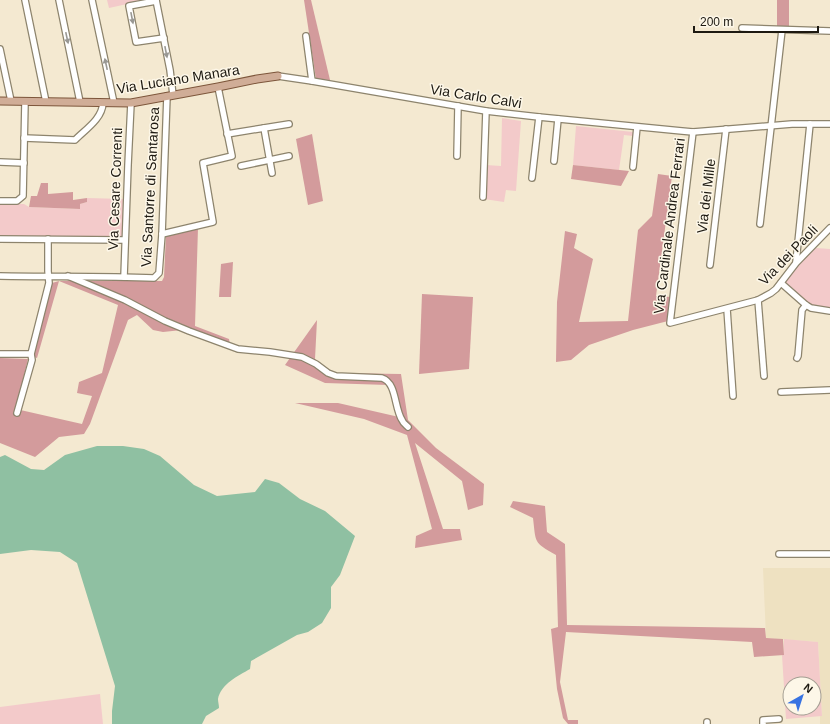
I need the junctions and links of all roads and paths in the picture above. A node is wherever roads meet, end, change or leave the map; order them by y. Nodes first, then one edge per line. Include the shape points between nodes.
1 (25, 0) edge
2 (59, 0) edge
3 (92, 0) edge
4 (156, 0) edge
5 (742, 28) dead end
6 (782, 30) junction
7 (830, 31) edge
8 (306, 36) dead end
9 (164, 38) junction
10 (0, 49) edge
11 (278, 76) joint
12 (312, 81) junction
13 (218, 88) junction
14 (170, 96) junction
15 (0, 101) edge
16 (11, 101) junction
17 (25, 102) junction
18 (46, 102) junction
19 (80, 102) junction
20 (103, 102) junction
21 (114, 102) junction
22 (131, 103) junction
23 (458, 106) junction
24 (486, 111) junction
25 (538, 117) junction
26 (558, 119) junction
27 (288, 124) dead end
28 (810, 124) junction
29 (830, 124) edge
30 (772, 126) junction
31 (637, 127) junction
32 (264, 128) junction
33 (726, 129) junction
34 (693, 132) junction
35 (228, 134) junction
36 (24, 138) junction
37 (289, 156) dead end
38 (457, 156) dead end
39 (270, 160) junction
40 (554, 161) dead end
41 (0, 162) edge
42 (24, 163) junction
43 (241, 166) dead end
44 (633, 167) dead end
45 (272, 173) dead end
46 (532, 178) dead end
47 (483, 197) dead end
48 (0, 201) edge
49 (760, 224) dead end
50 (830, 228) edge
51 (162, 234) junction
52 (0, 239) edge
53 (48, 240) junction
54 (126, 240) junction
55 (796, 263) junction
56 (710, 265) dead end
57 (0, 276) edge
58 (68, 276) junction
59 (48, 277) junction
60 (124, 277) junction
61 (781, 283) junction
62 (758, 300) junction
63 (806, 305) junction
64 (727, 309) junction
65 (830, 311) edge
66 (670, 323) joint
67 (0, 354) edge
68 (31, 354) junction
69 (797, 358) dead end
70 (764, 376) dead end
71 (830, 390) edge
72 (781, 392) dead end
73 (733, 396) dead end
74 (17, 413) dead end
75 (408, 428) dead end
76 (779, 554) dead end
77 (830, 554) edge
78 (779, 719) dead end
79 (763, 724) edge

1 - 18 street
2 -> 19 street
21 -> 3 street
4 - 9 street, Via Santorre di Santarosa
4 -> 9 street via 129,6 136,42
5 - 6 street
6 - 7 street
6 - 30 street
8 - 12 street
9 -> 14 street, Via Santorre di Santarosa via 170,70
10 - 16 street
11 - 12 street, Via Luciano Manara
11 - 13 main road, Via Luciano Manara
12 - 23 street, Via Carlo Calvi
13 - 14 main road, Via Luciano Manara
13 - 35 street
14 - 22 main road, Via Luciano Manara
14 - 51 street, Via Santorre di Santarosa
15 - 16 main road, Via Luciano Manara
16 - 17 main road, Via Luciano Manara
17 - 18 main road, Via Luciano Manara
17 - 36 street
18 - 19 main road, Via Luciano Manara
19 - 20 main road, Via Luciano Manara
20 - 21 main road, Via Luciano Manara
20 - 36 street via 98,117 75,140
21 - 22 main road, Via Luciano Manara
22 - 54 street, Via Cesare Correnti
23 - 24 street, Via Carlo Calvi
23 - 38 street
24 - 25 street, Via Carlo Calvi
24 - 47 street
25 - 26 street, Via Carlo Calvi
25 - 46 street
26 - 31 street, Via Carlo Calvi
26 - 40 street
27 - 32 street
28 - 29 street, Via Carlo Calvi
28 - 30 street, Via Carlo Calvi
28 - 55 street
30 - 33 street, Via Carlo Calvi
30 - 49 street
31 - 34 street, Via Carlo Calvi
31 - 44 street
32 - 35 street
32 - 39 street
33 - 34 street, Via Carlo Calvi
33 - 56 street, Via dei Mille
34 - 66 street, Via Cardinale Andrea Ferrari
35 - 51 street via 232,156 203,163 213,222
36 - 42 street
37 - 39 street
39 - 43 street
39 - 45 street
41 - 42 street
42 - 48 street via 23,196 18,201
50 - 55 street, Via dei Paoli
51 - 60 street, Via Santorre di Santarosa via 159,273 154,278
52 - 53 street
53 - 54 street
53 - 59 street
54 - 60 street, Via Cesare Correnti
55 - 61 street, Via dei Paoli
57 - 59 street
58 - 59 street
58 - 60 street
58 - 75 street via 125,300 165,321 238,349 302,357 336,376 386,379 402,420
59 - 68 street via 50,283
61 - 62 street, Via dei Paoli via 771,293
61 - 63 street
62 - 64 street, Via dei Paoli
62 - 70 street
63 - 65 street
63 - 69 street via 802,310
64 - 66 street, Via dei Paoli
64 - 73 street
67 - 68 street
68 - 74 street via 32,360
71 - 72 street
76 - 77 street
78 - 79 street via 763,720

